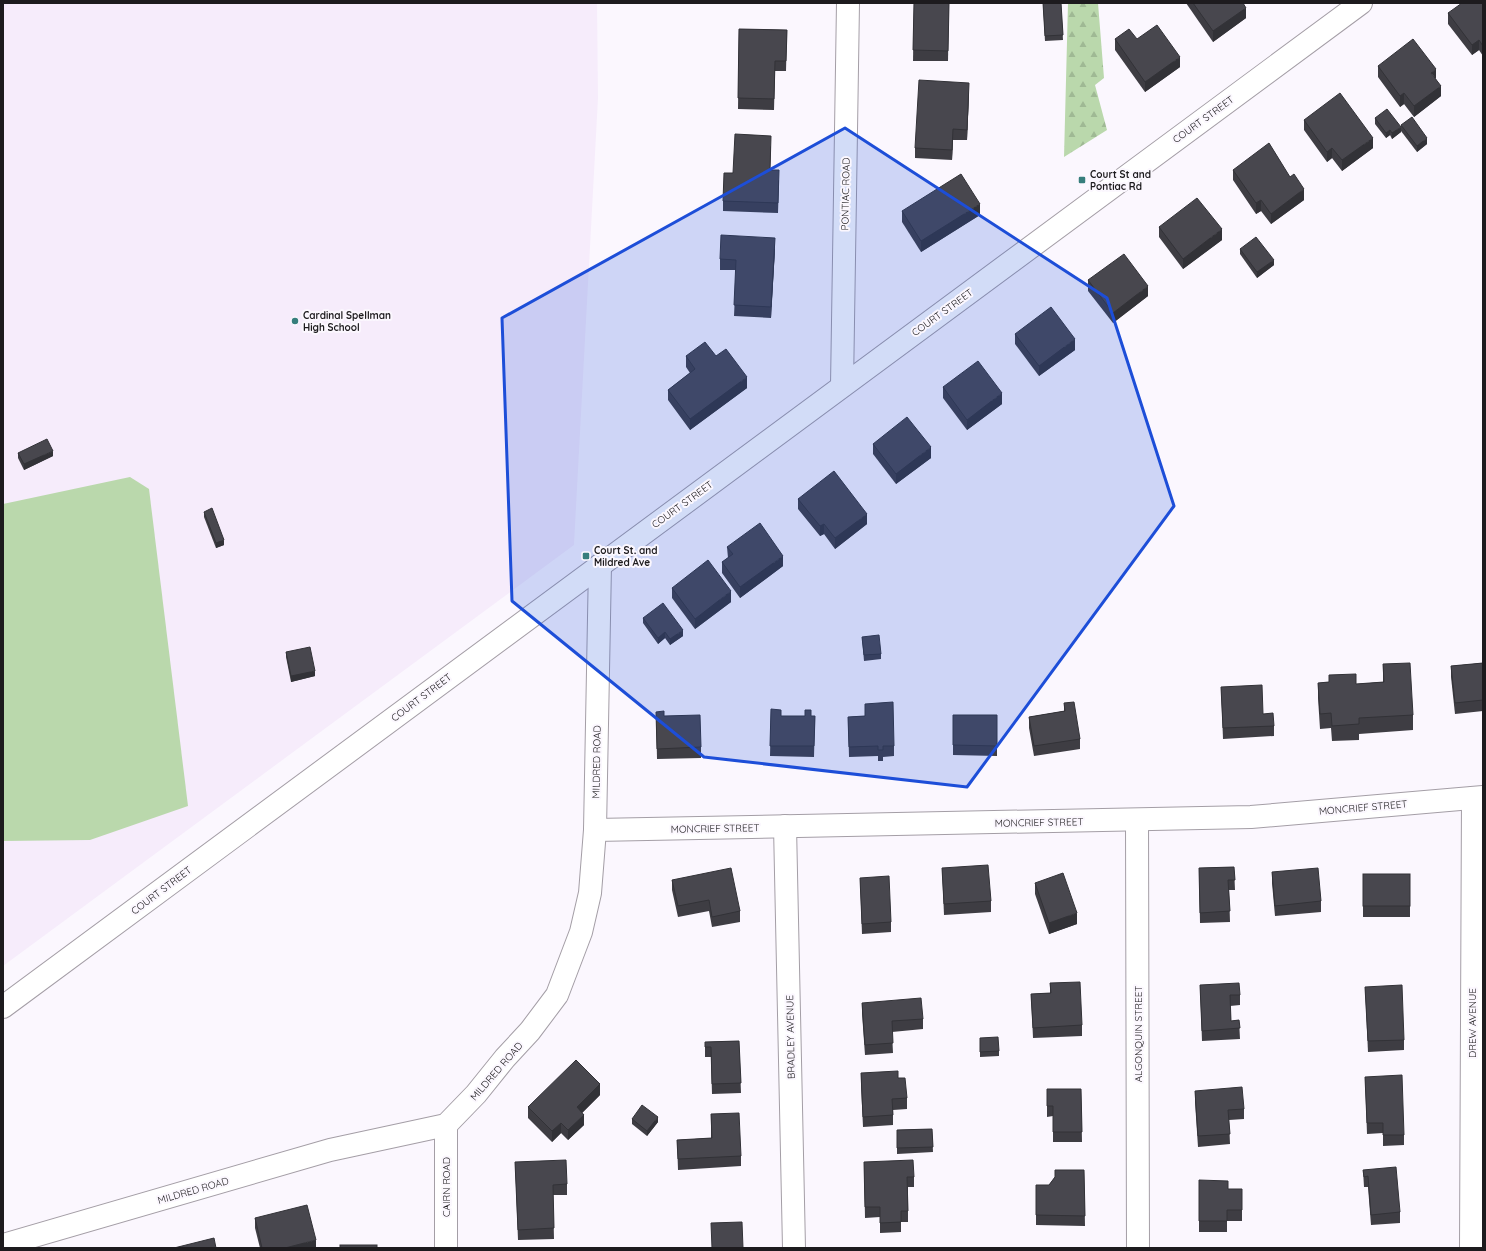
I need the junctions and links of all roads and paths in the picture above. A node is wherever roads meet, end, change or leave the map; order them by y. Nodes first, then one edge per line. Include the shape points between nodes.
1 (848, 3) edge
2 (1361, 3) edge
3 (842, 386) junction
4 (600, 565) junction
5 (1478, 797) edge
6 (1137, 820) junction
7 (785, 826) junction
8 (595, 830) junction
9 (3, 1007) edge
10 (446, 1125) junction
11 (3, 1246) edge
12 (446, 1248) edge
13 (794, 1248) edge
14 (1138, 1248) edge
15 (1471, 1248) edge

1 - 3 street, PONTIAC ROAD
2 - 3 street, COURT STREET
3 - 4 street, COURT STREET
4 - 8 street, MILDRED ROAD
4 - 9 street, COURT STREET
5 - 6 street, MONCRIEF STREET via 1251,817
5 - 15 street, DREW AVENUE
6 - 7 street, MONCRIEF STREET
6 - 14 street, ALGONQUIN STREET
7 - 8 street, MONCRIEF STREET
7 - 13 street, BRADLEY AVENUE
8 - 10 street, MILDRED ROAD via 589,899 581,932 557,995 530,1032
10 - 11 street, MILDRED ROAD via 330,1150
10 - 12 street, CAIRN ROAD

